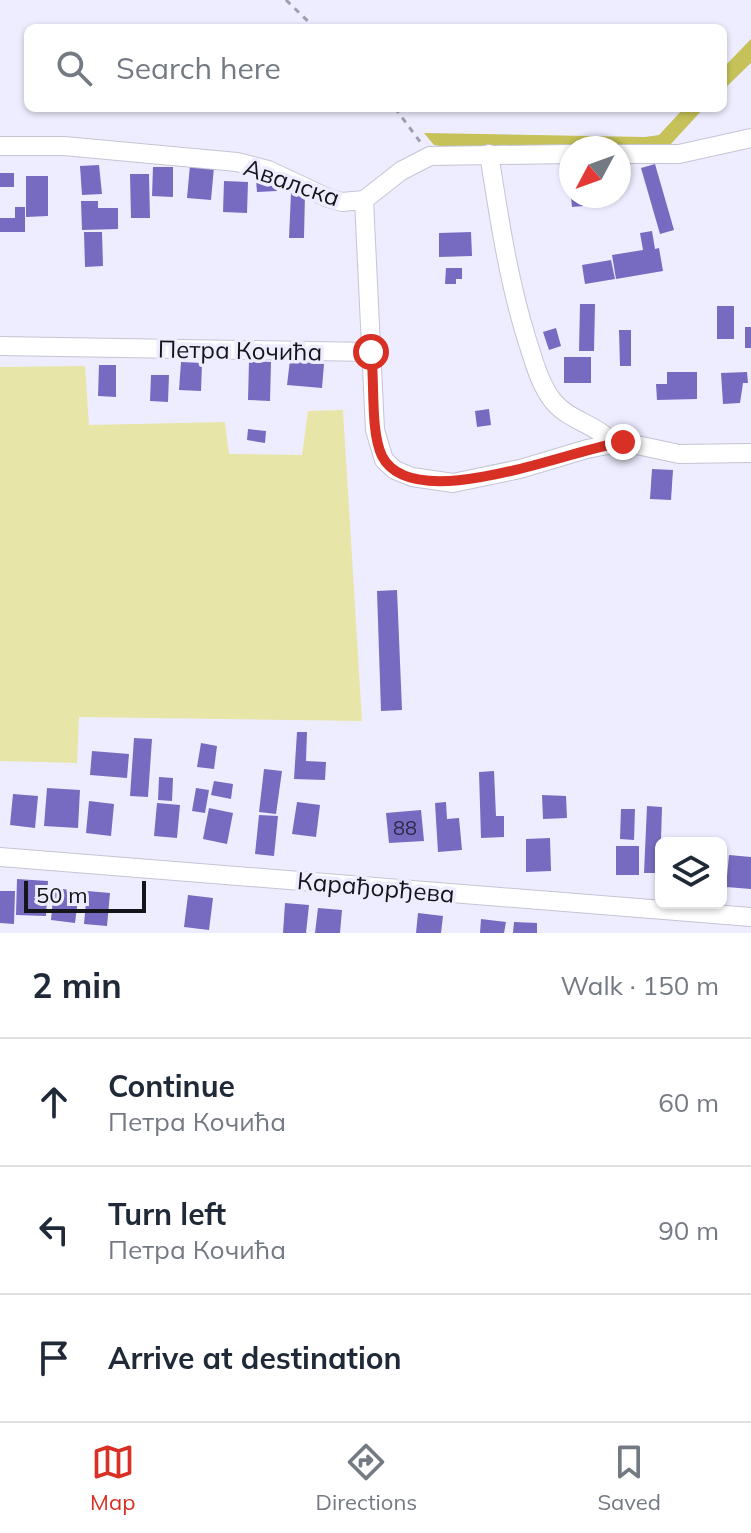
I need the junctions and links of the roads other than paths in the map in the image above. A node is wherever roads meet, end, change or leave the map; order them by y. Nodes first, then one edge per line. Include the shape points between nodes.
1 (751, 138) edge
2 (0, 146) edge
3 (489, 154) junction
4 (559, 154) edge
5 (631, 154) edge
6 (364, 200) junction
7 (0, 346) edge
8 (371, 352) junction
9 (612, 443) junction
10 (751, 453) edge
11 (0, 857) edge
12 (750, 919) edge

1 - 5 street via 679,154
2 - 6 street, Авалска via 64,146 237,162 328,198
3 - 4 street, Авалска
3 - 6 street, Авалска via 430,156
3 - 9 street via 506,262 538,377 555,403
6 - 8 street
7 - 8 street, Петра Кочића
8 - 9 street via 379,448 395,470 412,477 453,483
9 - 10 street via 679,454
11 - 12 street, Карађорђева

